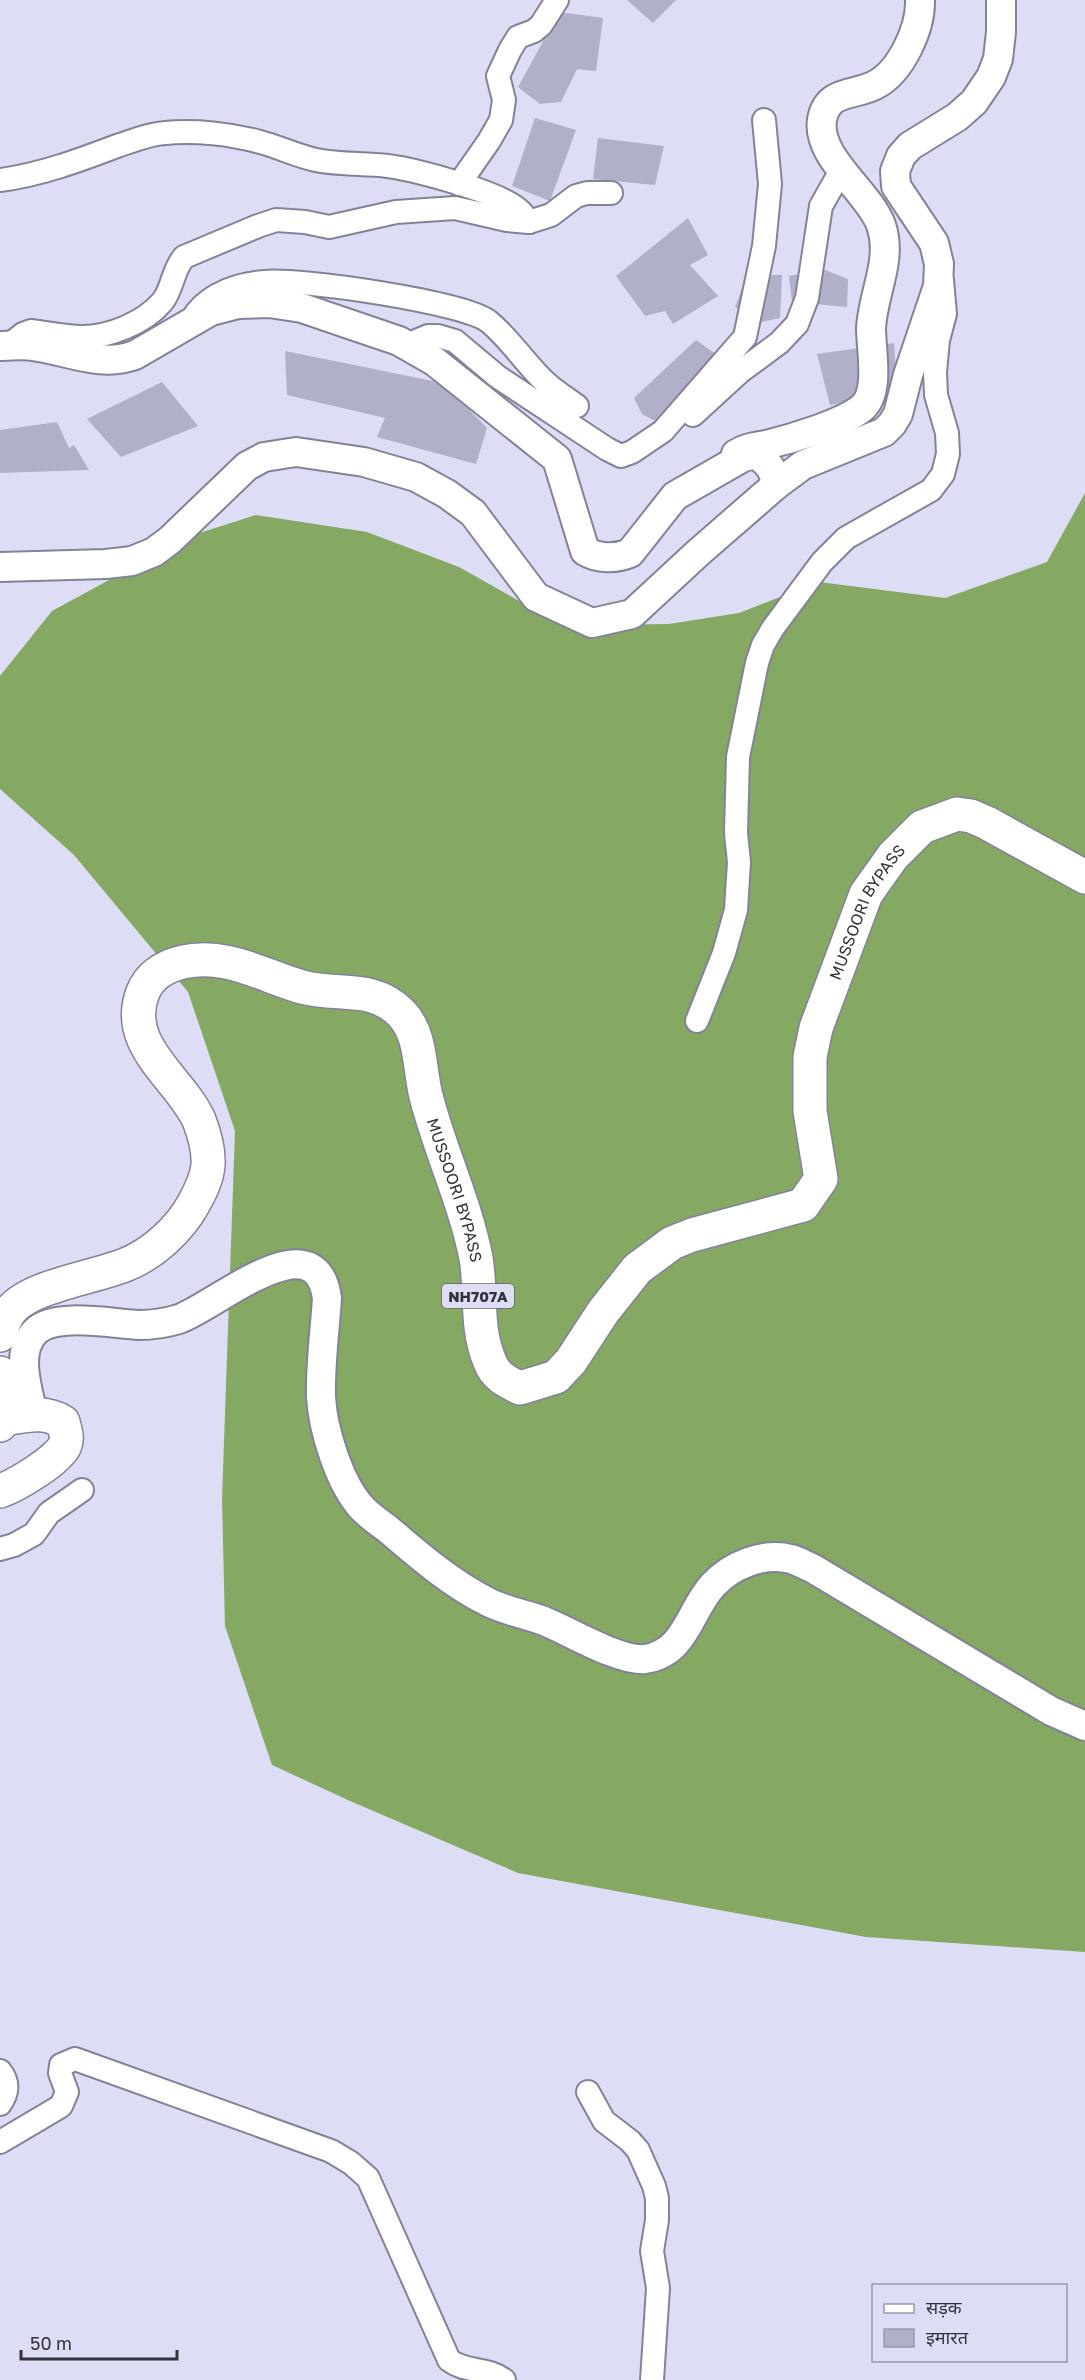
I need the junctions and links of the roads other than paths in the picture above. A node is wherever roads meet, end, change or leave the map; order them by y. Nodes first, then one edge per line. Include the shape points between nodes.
1 (557, 0) edge
2 (920, 0) edge
3 (1001, 0) edge
4 (764, 120) dead end
5 (842, 169) junction
6 (0, 180) edge
7 (459, 183) junction
8 (611, 193) dead end
9 (529, 222) junction
10 (939, 264) junction
11 (188, 324) junction
12 (407, 345) junction
13 (4, 346) edge
14 (577, 406) dead end
15 (633, 452) junction
16 (712, 474) junction
17 (776, 485) junction
18 (0, 567) edge
19 (1085, 877) edge
20 (697, 1021) dead end
21 (0, 1335) edge
22 (0, 1373) edge
23 (9, 1420) edge
24 (82, 1490) dead end
25 (0, 1491) edge
26 (0, 1549) edge
27 (1085, 1726) edge
28 (0, 2071) edge
29 (588, 2092) dead end
30 (0, 2104) edge
31 (0, 2142) edge
32 (504, 2380) edge
33 (652, 2380) edge

1 - 7 street via 541,25 518,38 510,50 498,76 504,100 501,120
2 - 5 street via 915,33 890,74 864,90 837,96 828,106 822,119 822,135
3 - 10 street via 998,59 991,77 974,102 957,117 910,146 896,171 896,186 933,243
4 - 15 street via 770,184 764,246 745,337 663,431
5 - 15 street via 821,206 807,298 797,324 662,444
5 - 16 street via 879,222 885,239 886,253 871,326 873,392 856,413 738,452
6 - 7 street via 21,177 139,138 183,132 237,137 315,160 387,166
7 - 9 street via 512,205
8 - 9 street via 576,196 551,215
9 - 13 street via 455,208 396,212 328,227 276,220 184,257 162,301 123,328 91,337 31,331
10 - 17 street via 938,286 892,424 874,436 803,465
10 - 20 street via 945,302 935,372 936,395 949,442 947,465 931,490 846,538 822,562 763,645 738,757 736,910
11 - 12 street via 211,311 238,304 269,303 302,308
11 - 13 street via 123,360 82,357 32,346
11 - 14 street via 213,297 265,281 327,286 452,307 487,320 542,379
12 - 15 street via 428,336 454,341 498,377 607,449 621,456
12 - 16 street via 434,361 557,459 585,551 593,556 630,554 675,496
16 - 17 street via 742,457 756,454 768,463
17 - 18 street via 632,614 592,623 536,597 472,513 447,494 416,477 364,462 296,452 264,458 247,466 170,540 132,561
19 - 21 main road, MUSSOORI BYPASS / NH707A via 972,816 957,814 922,827 892,856 866,894 816,1028 810,1057 810,1111 821,1179 803,1205 672,1243 637,1269 556,1377 520,1388 502,1379 490,1364 479,1320 476,1261 464,1209 425,1095 415,1035 403,1014 372,995 304,987 223,961 171,965 154,975 144,988 138,1005 138,1024 146,1046 198,1118 207,1144 208,1166 202,1187 188,1214 151,1250 128,1264 18,1302 2,1323
22 - 23 main road
23 - 25 main road via 56,1418 63,1422 66,1443 62,1452 49,1462
23 - 27 street via 26,1378 27,1343 41,1327 90,1321 165,1323 196,1312 262,1273 301,1263 313,1267 326,1285 321,1398 328,1437 342,1476 361,1506 466,1590 489,1603 624,1656 643,1659 661,1655 678,1642 712,1586 732,1570 750,1560 791,1559 1042,1706
24 - 26 street via 49,1513 34,1534
28 - 30 street via 7,2085
29 - 33 street via 604,2121 638,2150 657,2199 652,2251 658,2288
31 - 32 street via 61,2106 67,2092 61,2065 75,2060 331,2151 368,2178 449,2360

